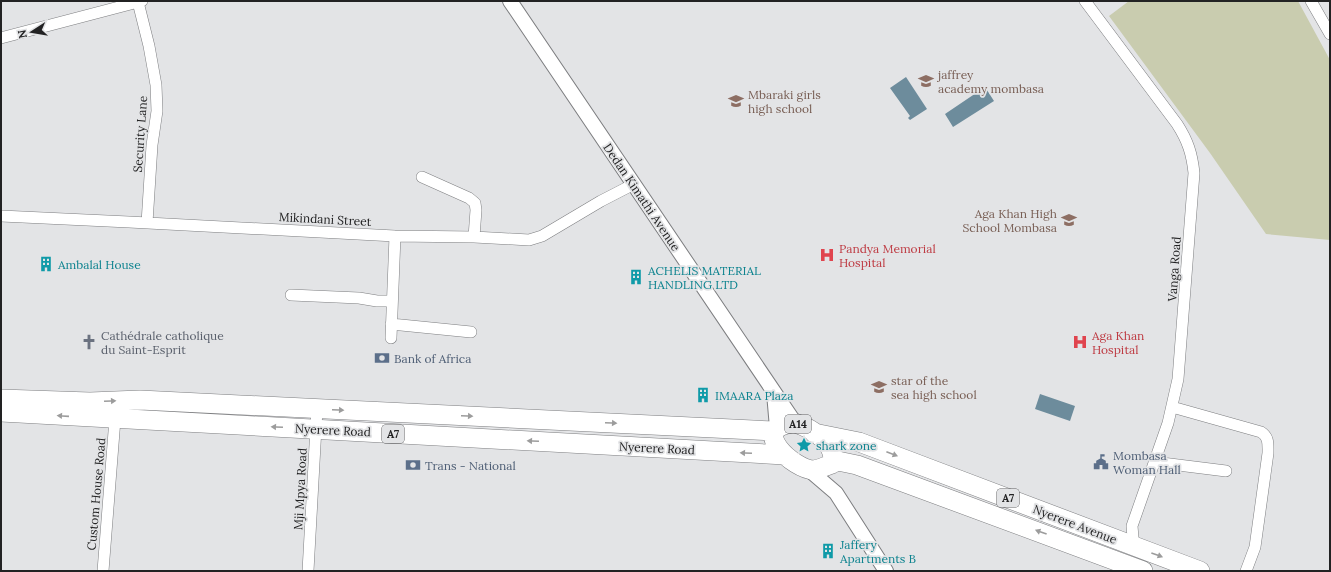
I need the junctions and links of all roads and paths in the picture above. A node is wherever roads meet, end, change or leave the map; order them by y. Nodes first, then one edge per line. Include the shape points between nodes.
1 (510, 1) edge
2 (1085, 1) edge
3 (1311, 1) edge
4 (140, 2) edge
5 (1330, 34) edge
6 (1, 38) edge
7 (422, 177) dead end
8 (634, 184) junction
9 (1, 216) edge
10 (147, 223) junction
11 (395, 236) junction
12 (474, 236) junction
13 (291, 295) dead end
14 (392, 301) junction
15 (391, 324) junction
16 (471, 332) dead end
17 (391, 338) dead end
18 (1, 399) edge
19 (140, 400) junction
20 (1172, 408) junction
21 (317, 409) junction
22 (89, 410) junction
23 (1, 412) edge
24 (115, 419) junction
25 (137, 420) junction
26 (561, 421) junction
27 (587, 422) junction
28 (782, 427) junction
29 (316, 430) junction
30 (814, 433) junction
31 (559, 443) junction
32 (585, 444) junction
33 (785, 455) junction
34 (832, 462) junction
35 (1154, 462) junction
36 (808, 469) junction
37 (1226, 471) dead end
38 (958, 479) junction
39 (836, 493) junction
40 (952, 500) junction
41 (1074, 523) junction
42 (1132, 526) junction
43 (1114, 538) junction
44 (1067, 542) junction
45 (1134, 547) junction
46 (1107, 556) junction
47 (1137, 568) edge
48 (103, 571) edge
49 (308, 571) edge
50 (886, 571) edge
51 (1200, 571) edge
52 (1246, 571) edge

1 - 8 street, Dedan Kimathi Avenue
2 - 20 street, Vanga Road via 1177,124 1192,156 1194,174 1178,379
3 - 5 street
4 - 6 street
4 - 10 street, Security Lane via 156,85 157,111
7 - 12 street via 475,203
8 - 12 street, Mikindani Street via 542,236 529,240
8 - 28 street, Dedan Kimathi Avenue via 774,393
9 - 10 street, Mikindani Street
10 - 11 street, Mikindani Street
11 - 12 street, Mikindani Street
11 - 14 street
13 - 14 street
14 - 15 street
15 - 16 street
15 - 17 street
18 - 22 highway, Nyerere Road / A7
19 - 21 highway, Nyerere Road / A7
22 -> 19 highway, Nyerere Road / A7
19 - 25 highway
20 - 35 street, Vanga Road
20 - 52 street via 1266,435 1268,453 1255,547
21 -> 26 highway, Nyerere Road / A7
21 - 29 street, Mji Mpya Road
22 -> 23 highway, Nyerere Road / A7
22 - 24 highway, Nyerere Road / A7
24 - 25 highway, Nyerere Road / A7
24 - 48 street, Custom House Road
29 -> 25 highway, Nyerere Road / A7
26 - 27 highway, Nyerere Road / A7
26 - 31 highway
27 -> 28 highway, Nyerere Road / A7
27 - 32 highway
28 - 30 highway, A14 via 806,427
28 - 33 highway, A14 via 774,435 775,444
31 -> 29 highway, Nyerere Road / A7
29 - 49 street, Mji Mpya Road
30 - 34 highway, A14 via 831,448
30 -> 38 highway, Nyerere Avenue / A7 via 860,442
31 - 32 highway, Nyerere Road / A7
33 -> 32 highway, Nyerere Road / A7
33 - 36 highway, A14
34 - 36 highway via 818,469
34 - 39 street
34 - 40 highway, Nyerere Avenue / A7 via 857,465
35 - 37 street
35 - 42 street, Vanga Road
36 - 39 street
38 - 40 highway
38 - 41 highway, Nyerere Avenue / A7
39 - 50 street
44 -> 40 highway, Nyerere Avenue / A7
41 - 43 highway, Nyerere Avenue / A7
41 - 44 highway
42 - 43 street via 1122,536
42 - 45 street, Vanga Road
43 - 45 highway, Nyerere Avenue / A7
43 - 46 street
44 - 46 highway, Nyerere Avenue / A7
45 - 47 street, Vanga Road
45 -> 51 highway, Nyerere Avenue / A7
46 - 47 highway, Nyerere Avenue / A7

